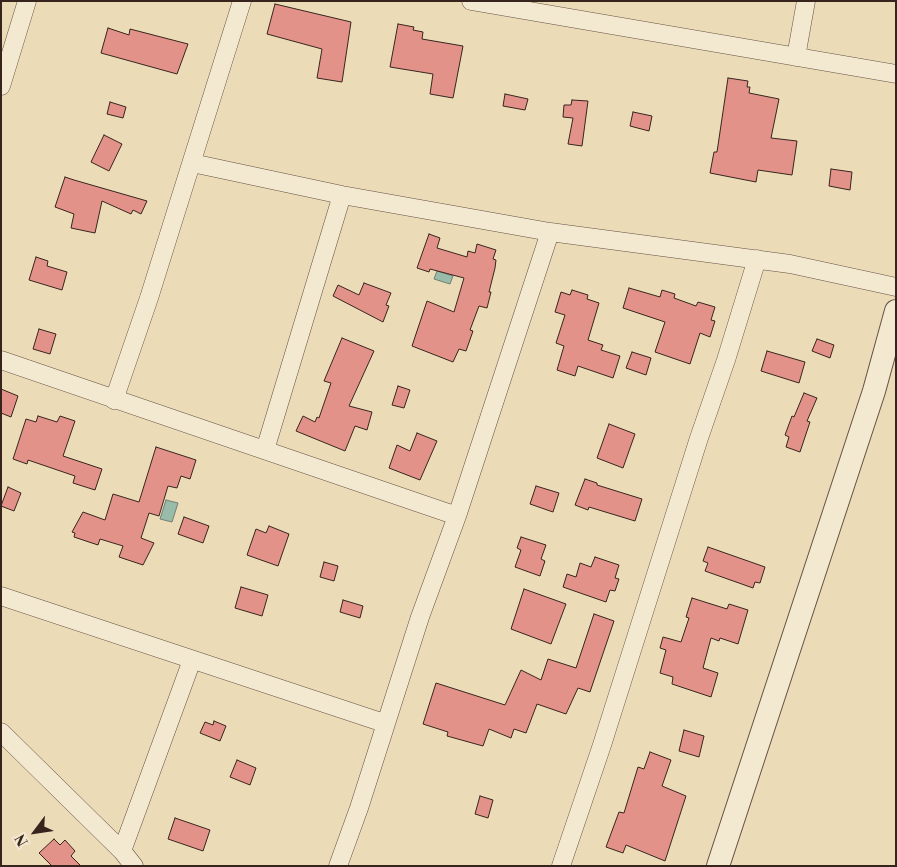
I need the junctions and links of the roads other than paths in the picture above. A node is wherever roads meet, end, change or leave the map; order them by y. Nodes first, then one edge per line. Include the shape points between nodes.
1 (27, 1) edge
2 (242, 1) edge
3 (471, 1) edge
4 (806, 1) edge
5 (796, 57) junction
6 (896, 74) edge
7 (1, 86) edge
8 (192, 163) junction
9 (342, 195) junction
10 (550, 232) junction
11 (757, 259) junction
12 (896, 287) edge
13 (896, 311) edge
14 (1, 360) edge
15 (114, 400) junction
16 (265, 450) junction
17 (458, 516) junction
18 (1, 596) edge
19 (192, 660) junction
20 (384, 723) junction
21 (1, 732) edge
22 (122, 851) junction
23 (134, 866) edge
24 (338, 866) edge
25 (561, 866) edge
26 (718, 866) edge

1 - 7 street
2 - 8 street
3 - 5 street
4 - 5 street
5 - 6 street
8 - 9 street
8 - 15 street
9 - 10 street
9 - 16 street
10 - 11 street
10 - 17 street
11 - 12 street
11 - 25 street
13 - 26 street via 874,391
14 - 15 street
15 - 16 street
16 - 17 street
17 - 20 street
18 - 19 street
19 - 20 street
19 - 22 street
20 - 24 street
21 - 22 street
22 - 23 street

